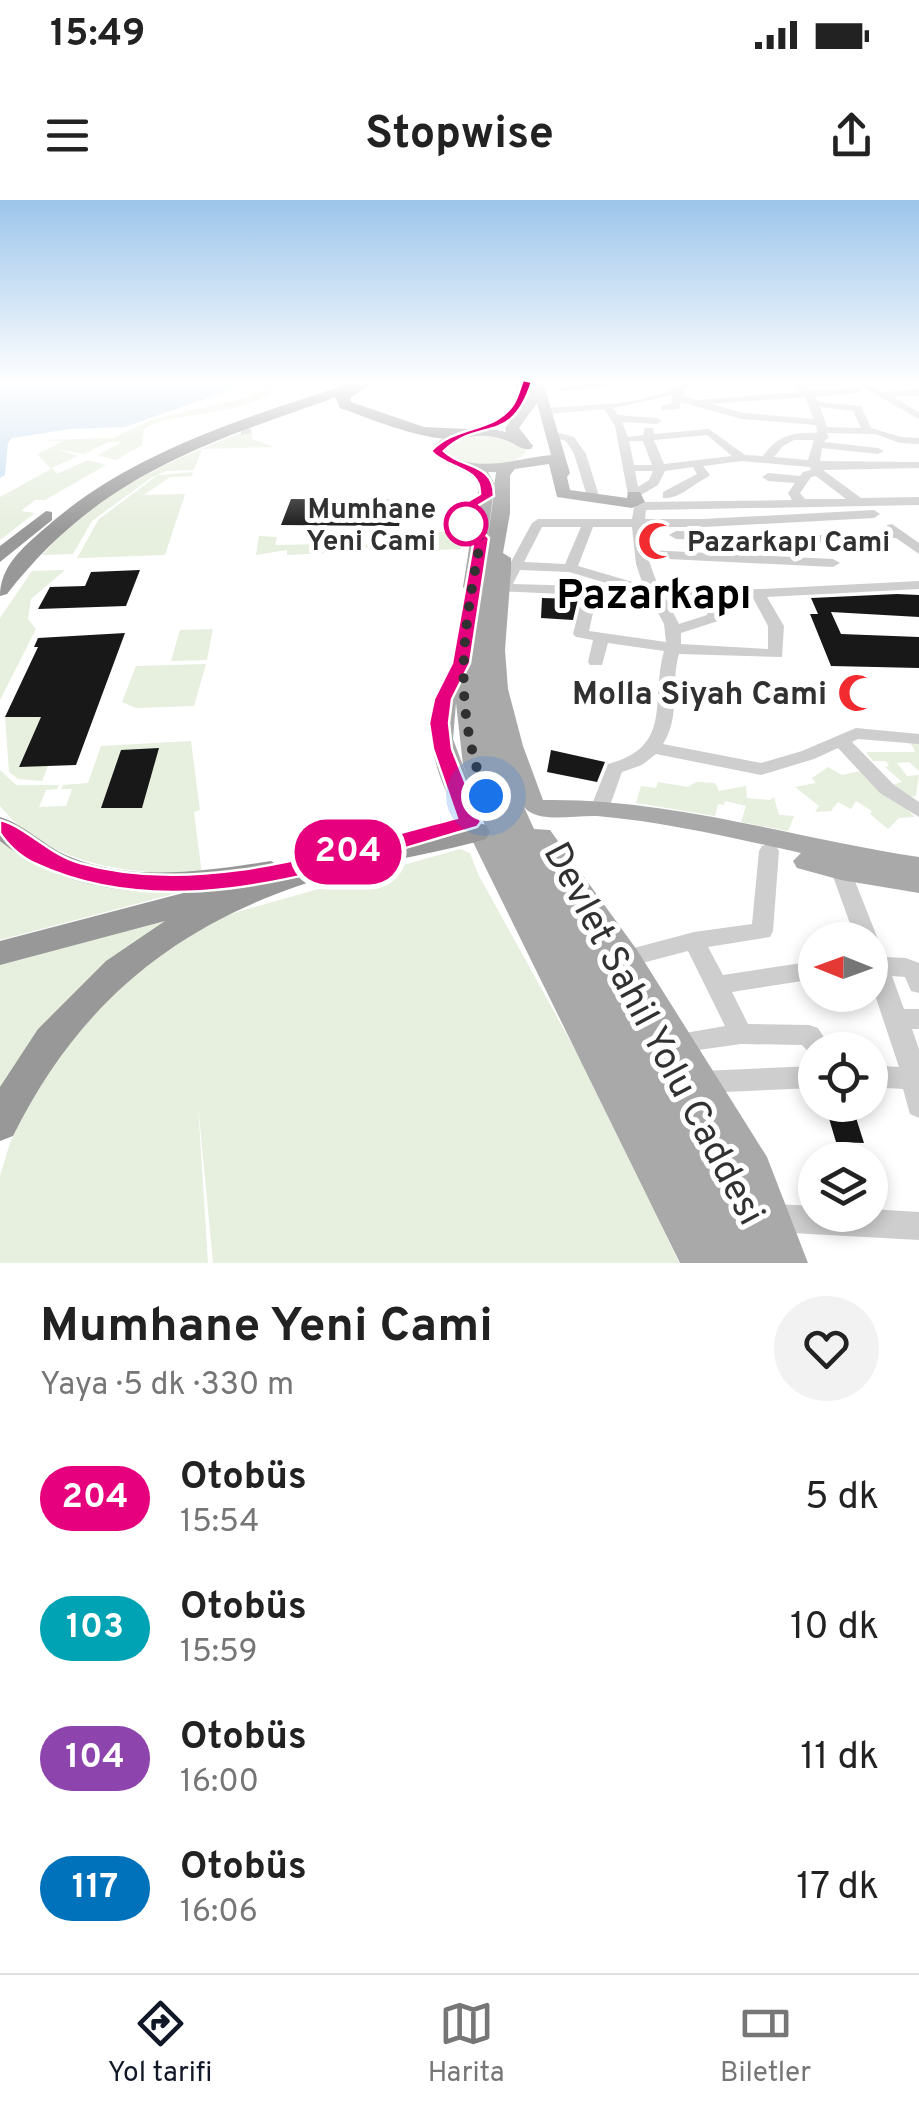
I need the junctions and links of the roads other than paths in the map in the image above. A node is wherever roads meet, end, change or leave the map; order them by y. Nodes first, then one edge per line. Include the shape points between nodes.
1 (204, 432) edge
2 (230, 432) edge
3 (411, 432) edge
4 (432, 432) edge
5 (479, 432) edge
6 (515, 432) edge
7 (618, 432) edge
8 (655, 432) edge
9 (655, 432) edge
10 (659, 432) edge
11 (661, 432) edge
12 (665, 432) edge
13 (824, 432) junction
14 (868, 432) edge
15 (699, 433) joint
16 (473, 434) junction
17 (552, 434) joint
18 (678, 438) junction
19 (873, 441) junction
20 (919, 441) edge
21 (522, 442) junction
22 (626, 450) junction
23 (438, 451) junction
24 (737, 453) junction
25 (557, 456) junction
26 (769, 456) junction
27 (516, 462) junction
28 (686, 462) junction
29 (816, 465) junction
30 (873, 466) junction
31 (919, 466) edge
32 (471, 467) junction
33 (768, 478) dead end
34 (801, 480) junction
35 (671, 493) junction
36 (593, 496) junction
37 (919, 501) edge
38 (859, 503) junction
39 (714, 504) junction
40 (800, 504) junction
41 (639, 505) junction
42 (874, 514) junction
43 (589, 522) junction
44 (900, 534) junction
45 (491, 536) junction
46 (764, 545) junction
47 (919, 550) edge
48 (642, 554) junction
49 (0, 556) edge
50 (730, 560) junction
51 (773, 562) junction
52 (833, 563) dead end
53 (517, 566) junction
54 (570, 568) junction
55 (919, 584) edge
56 (504, 588) junction
57 (0, 590) edge
58 (751, 593) junction
59 (590, 594) junction
60 (654, 594) junction
61 (722, 595) junction
62 (674, 630) junction
63 (600, 637) junction
64 (672, 649) junction
65 (596, 662) dead end
66 (461, 663) junction
67 (849, 737) junction
68 (919, 738) edge
69 (652, 748) junction
70 (601, 807) junction
71 (919, 811) edge
72 (537, 816) junction
73 (475, 826) junction
74 (0, 827) edge
75 (736, 837) junction
76 (769, 851) junction
77 (919, 862) edge
78 (840, 871) junction
79 (289, 873) junction
80 (919, 874) edge
81 (919, 883) edge
82 (859, 922) edge
83 (694, 941) junction
84 (0, 944) edge
85 (0, 953) edge
86 (627, 958) junction
87 (888, 966) edge
88 (798, 973) edge
89 (916, 978) edge
90 (888, 985) edge
91 (718, 986) junction
92 (908, 1019) edge
93 (742, 1034) junction
94 (798, 1035) edge
95 (677, 1043) junction
96 (913, 1064) edge
97 (888, 1071) edge
98 (798, 1078) edge
99 (702, 1082) junction
100 (919, 1106) edge
101 (0, 1124) edge
102 (774, 1218) junction
103 (917, 1231) edge
104 (700, 1263) edge
105 (729, 1263) edge
106 (766, 1263) edge
107 (789, 1263) edge

1 - 49 highway via 102,478
2 - 57 highway via 107,490 45,537
3 - 23 highway via 430,438
4 - 16 highway
5 - 16 main road
6 - 21 main road, Devlet Sahil Yolu Caddesi
7 - 22 street
8 - 22 street
9 - 22 street
10 - 41 street via 660,473
11 - 28 street
12 - 18 street
13 - 19 street
13 - 19 street
13 - 26 street via 789,435
13 - 29 street
14 - 19 street
15 - 18 street
15 - 24 street via 709,432
16 - 21 main road
16 - 23 main road via 444,441
17 - 25 main road
17 - 36 street via 570,439 580,454
18 - 28 street
19 - 20 street
19 - 30 street
21 - 25 main road
21 - 27 main road, Devlet Sahil Yolu Caddesi via 528,454
22 - 41 street
23 - 32 main road via 445,460
24 - 26 street
24 - 28 street
25 - 27 main road
25 - 36 main road via 565,490
25 - 41 main road via 563,494
26 - 29 street
27 - 32 main road
27 - 45 main road, Devlet Sahil Yolu Caddesi via 502,474
28 - 35 street via 704,475
29 - 30 street
29 - 34 street
29 - 38 street
30 - 31 street
32 - 45 main road, Devlet Sahil Yolu Caddesi via 487,485
33 - 34 street
34 - 40 street via 794,493
35 - 39 street
35 - 41 street
36 - 41 main road
37 - 38 street
38 - 40 street
38 - 42 street
39 - 40 street
39 - 41 street
41 - 42 street via 703,523
41 - 43 street
41 - 46 street via 720,543
41 - 48 street
42 - 44 street
43 - 53 street via 538,523
43 - 54 street
44 - 46 street
44 - 47 street
45 - 56 main road, Devlet Sahil Yolu Caddesi
45 - 66 main road
45 - 106 main road, Devlet Sahil Yolu Caddesi via 479,706 495,771 518,822 704,1138
46 - 51 street
48 - 50 street
48 - 60 street
50 - 51 street
50 - 58 street
51 - 52 street
53 - 54 street
53 - 56 street
54 - 60 street
55 - 58 street
56 - 59 street
56 - 72 main road, Devlet Sahil Yolu Caddesi via 495,647 498,696
58 - 61 street
58 - 64 street via 776,626 776,654
59 - 60 street
59 - 63 street via 582,634
60 - 61 street
60 - 62 street
61 - 62 street via 713,618
62 - 64 street
63 - 64 street
63 - 65 street
64 - 69 street via 664,731
66 - 73 main road via 439,723 442,749
66 - 105 main road, Devlet Sahil Yolu Caddesi via 475,765 498,826 657,1114
67 - 68 street
67 - 69 street via 760,770
67 - 71 street via 887,789
69 - 70 street via 631,765 614,768
70 - 72 main road
70 - 75 main road
72 - 73 main road, Devlet Sahil Yolu Caddesi via 507,843
72 - 73 main road via 499,794 480,801
72 - 75 main road
72 - 86 main road, Devlet Sahil Yolu Caddesi
73 - 79 highway
73 - 104 main road
74 - 79 highway via 58,865 125,880 196,884
75 - 76 main road
75 - 77 main road
75 - 80 main road
76 - 78 main road
76 - 83 street via 762,932
78 - 81 main road
78 - 82 street
79 - 84 highway
79 - 85 highway
79 - 101 highway via 199,913 124,963 48,1044
83 - 86 street
83 - 91 street
86 - 95 main road, Devlet Sahil Yolu Caddesi
87 - 89 street
88 - 91 street
90 - 92 street
91 - 93 street
92 - 96 street
93 - 94 street
93 - 95 street
95 - 99 main road, Devlet Sahil Yolu Caddesi
96 - 97 street
96 - 100 street
98 - 99 street
99 - 102 main road, Devlet Sahil Yolu Caddesi via 756,1168
102 - 103 street
102 - 107 main road, Devlet Sahil Yolu Caddesi

